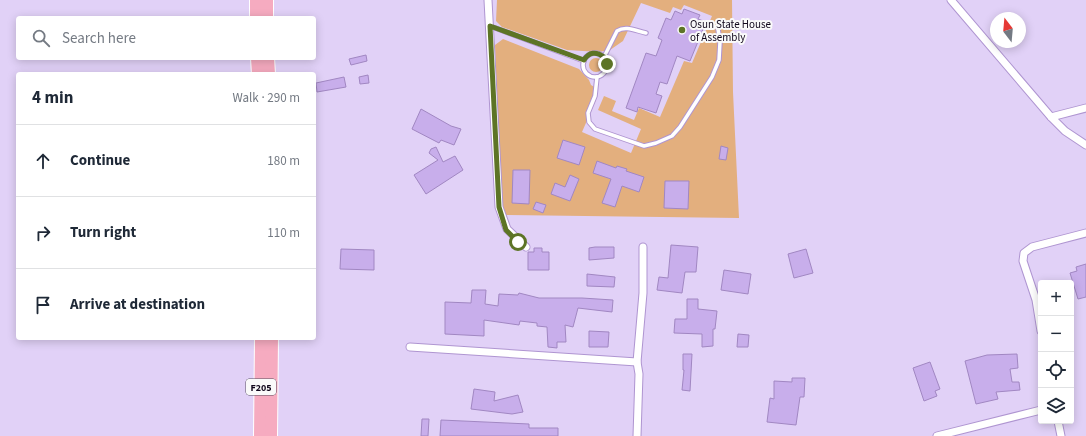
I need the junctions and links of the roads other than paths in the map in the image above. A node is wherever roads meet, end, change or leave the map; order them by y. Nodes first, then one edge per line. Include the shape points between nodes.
1 (256, 0) edge
2 (267, 0) edge
3 (488, 0) edge
4 (951, 0) edge
5 (256, 16) edge
6 (267, 16) edge
7 (490, 26) junction
8 (718, 29) dead end
9 (646, 33) dead end
10 (604, 57) junction
11 (257, 60) edge
12 (268, 60) edge
13 (584, 60) junction
14 (258, 72) edge
15 (269, 72) edge
16 (597, 77) junction
17 (1086, 108) edge
18 (1051, 117) junction
19 (1086, 145) edge
20 (1086, 232) edge
21 (526, 247) dead end
22 (643, 247) dead end
23 (1039, 316) edge
24 (261, 340) edge
25 (272, 340) edge
26 (410, 346) dead end
27 (637, 362) junction
28 (1038, 411) edge
29 (1059, 424) edge
30 (260, 436) edge
31 (271, 436) edge
32 (637, 436) edge
33 (937, 436) edge
34 (1061, 436) edge

1 - 5 main road
2 - 6 main road
3 - 7 street
4 - 18 street
7 - 13 lane
7 - 21 street via 499,207 506,230
8 - 16 lane via 719,60 712,77 680,127 672,136 656,143 644,146 595,129 589,122 588,113 595,96
9 - 10 lane via 620,29
10 - 13 lane via 592,53
10 - 16 lane via 607,68
11 - 14 main road
12 - 15 main road
13 - 16 lane via 585,72 591,77
17 - 18 street
18 - 19 street via 1064,132
20 - 23 street via 1032,247 1024,253 1023,261
22 - 27 street via 643,293
24 - 30 main road, F205
25 - 31 main road, F205
26 - 27 street
27 - 32 street
28 - 33 street
29 - 34 street

